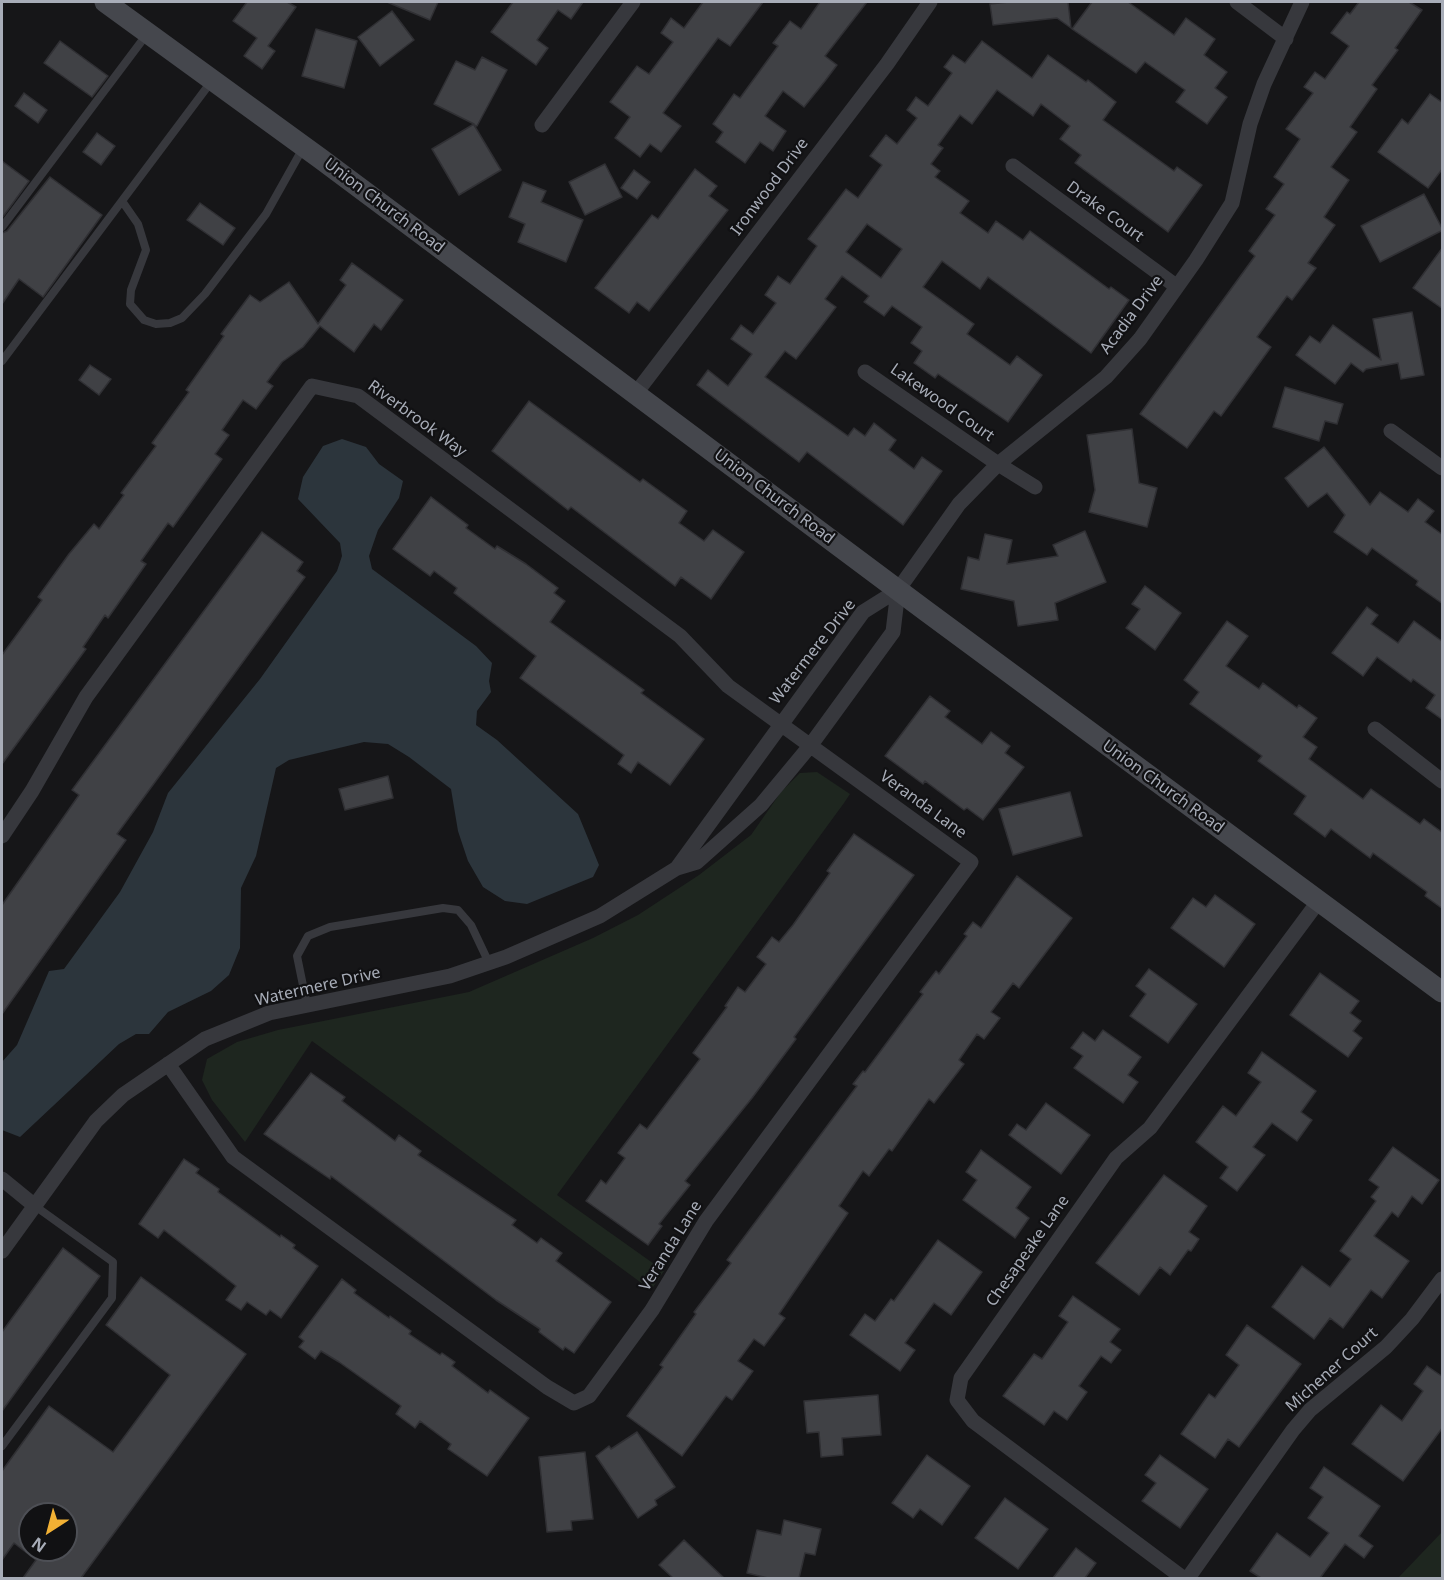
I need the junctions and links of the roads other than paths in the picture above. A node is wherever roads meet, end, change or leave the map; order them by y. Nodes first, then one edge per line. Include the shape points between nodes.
1 (105, 2) edge
2 (633, 2) edge
3 (930, 2) edge
4 (1236, 2) edge
5 (1302, 2) edge
6 (148, 33) junction
7 (1286, 39) junction
8 (213, 80) junction
9 (542, 125) dead end
10 (304, 146) junction
11 (1013, 166) dead end
12 (122, 201) junction
13 (2, 227) edge
14 (1176, 286) junction
15 (2, 362) edge
16 (865, 372) dead end
17 (636, 393) junction
18 (1391, 431) dead end
19 (998, 464) junction
20 (1443, 468) edge
21 (1035, 487) dead end
22 (898, 590) junction
23 (780, 724) junction
24 (1375, 729) dead end
25 (810, 746) junction
26 (1443, 781) edge
27 (2, 836) edge
28 (677, 868) junction
29 (1318, 902) junction
30 (489, 963) junction
31 (1443, 992) edge
32 (307, 1005) junction
33 (168, 1064) junction
34 (2, 1179) edge
35 (35, 1206) junction
36 (2, 1251) edge
37 (1443, 1279) edge
38 (2, 1446) edge
39 (1183, 1578) edge
40 (1188, 1578) edge

1 - 6 street, Union Church Road
2 - 9 street
3 - 17 street, Ironwood Drive
4 - 7 street
5 - 7 street, Acadia Drive
6 - 8 street, Union Church Road
6 - 13 lane
7 - 14 street, Acadia Drive via 1250,124 1232,203
8 - 10 street, Union Church Road
8 - 12 lane
10 - 12 lane via 267,214 205,294 182,318 170,323 144,320 130,304 131,290 146,250 138,224
10 - 17 street, Union Church Road
11 - 14 street, Drake Court
12 - 15 lane
14 - 19 street, Acadia Drive via 1140,339 1106,377
16 - 19 street, Lakewood Court
17 - 22 street, Union Church Road
18 - 20 street
19 - 21 street, Lakewood Court
19 - 22 street, Acadia Drive via 959,504
22 - 23 street, Watermere Drive via 863,612
22 - 25 street, Watermere Drive via 893,632
22 - 29 street, Union Church Road
23 - 25 street, Veranda Lane
23 - 27 street, Riverbrook Way via 728,686 680,636 358,396 312,386 86,697
23 - 28 street, Watermere Drive
24 - 26 street
25 - 28 street, Watermere Drive via 761,805 724,841 697,862
25 - 33 street, Veranda Lane via 971,862 706,1221 652,1310 589,1396 574,1403 547,1387 233,1157
28 - 30 street, Watermere Drive via 600,916
29 - 31 street, Union Church Road
29 - 39 street, Chesapeake Lane via 1150,1128 1116,1158 961,1378 957,1400 973,1421
30 - 32 street, Watermere Drive via 450,976
30 - 32 lane via 471,925 458,910 442,908 330,927 308,936 297,956
32 - 33 street, Watermere Drive via 269,1013 206,1040
33 - 35 street, Watermere Drive via 123,1095 96,1121
34 - 35 street
35 - 36 street, Watermere Drive
35 - 38 lane via 113,1262 112,1298
37 - 40 street, Michener Court via 1386,1347 1310,1410

